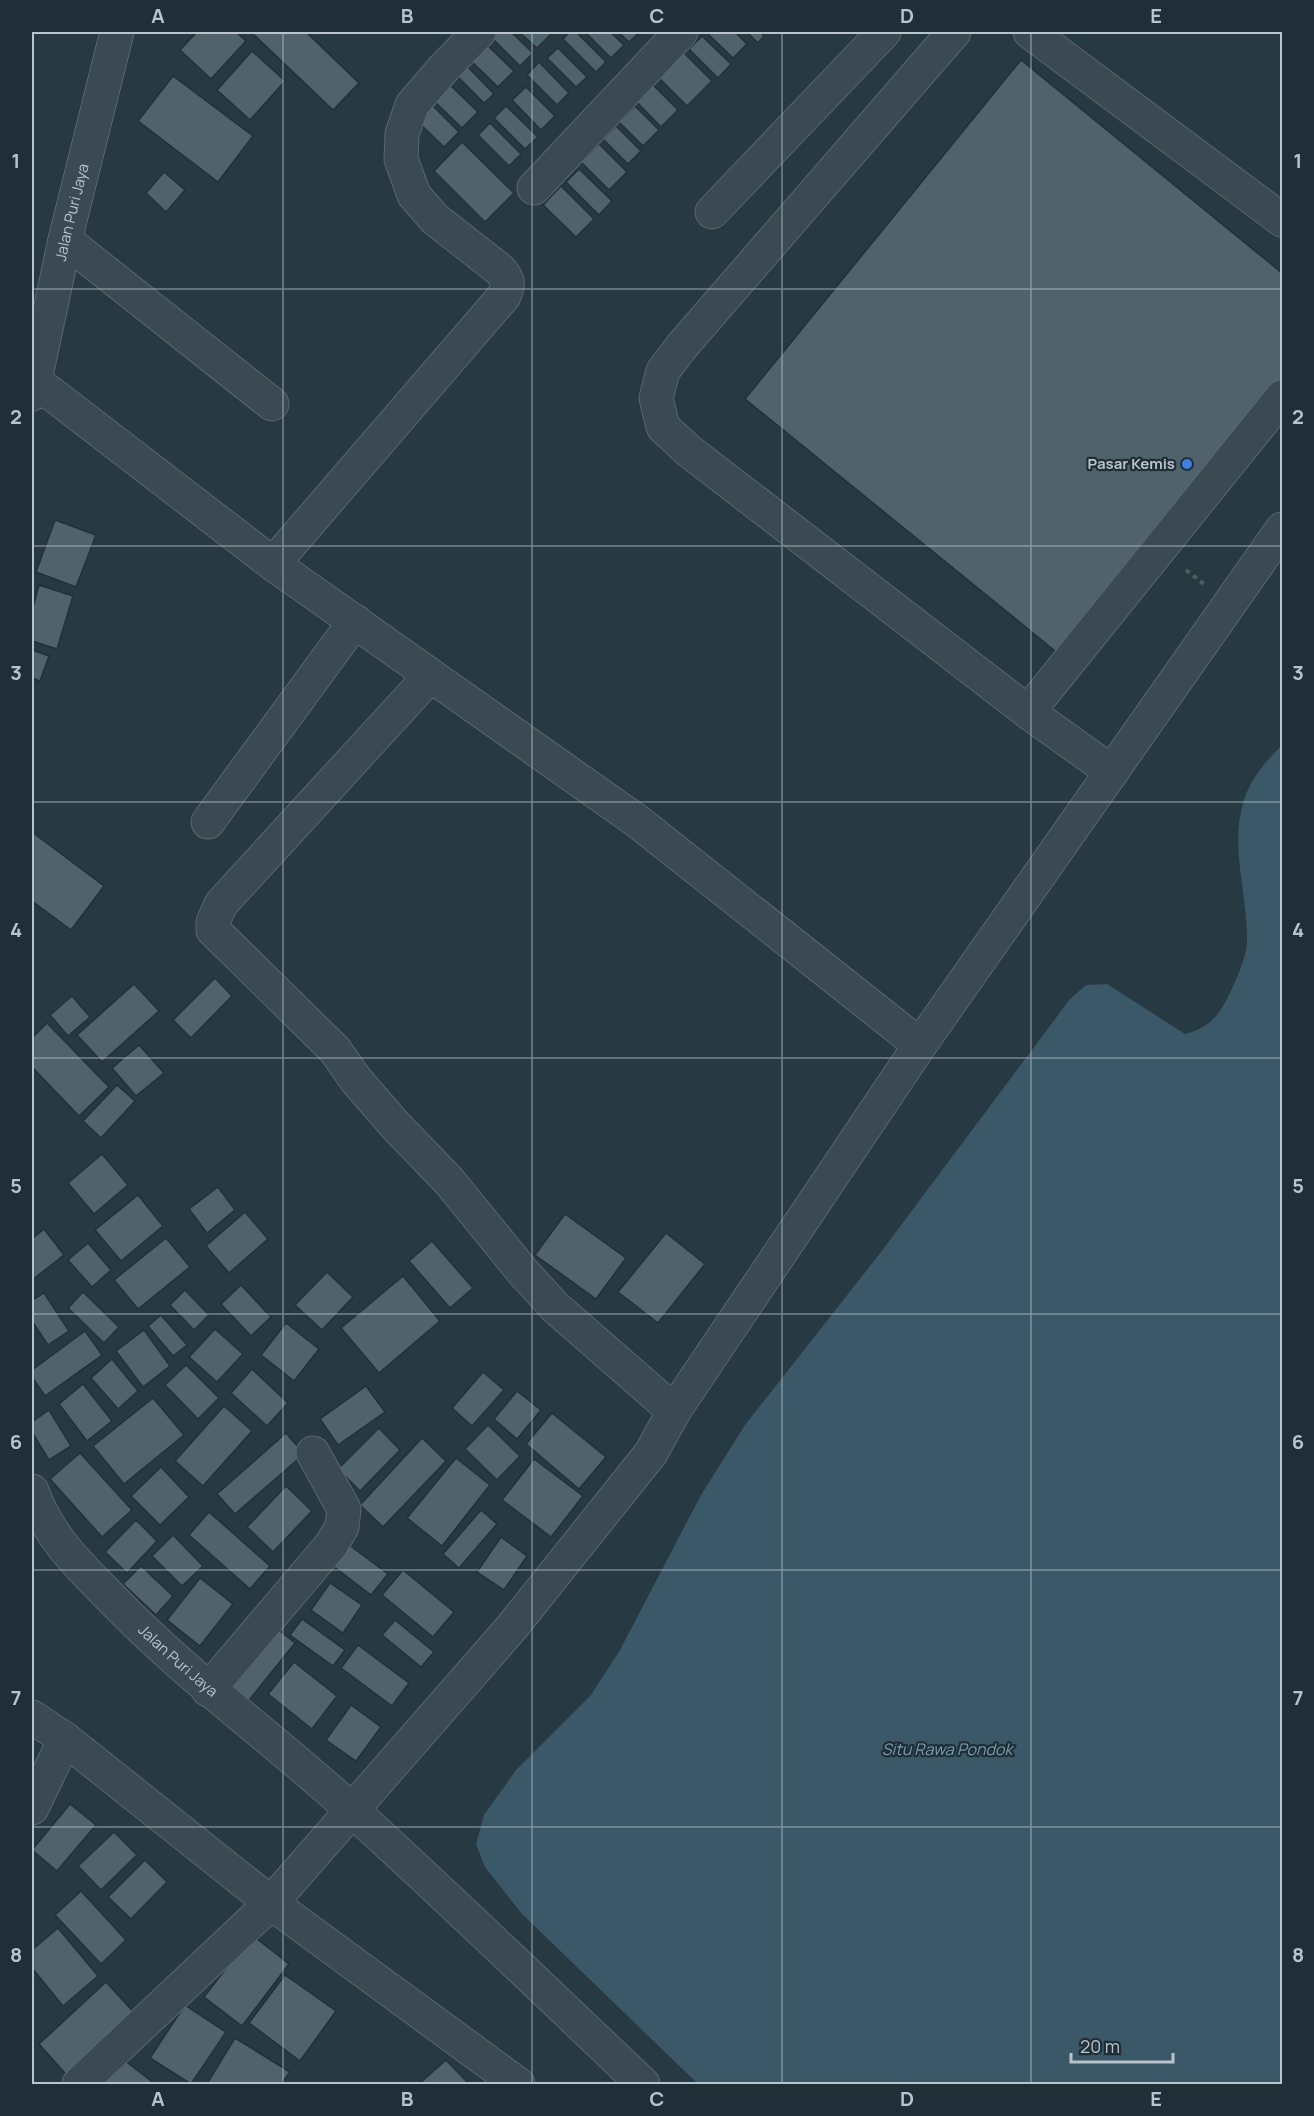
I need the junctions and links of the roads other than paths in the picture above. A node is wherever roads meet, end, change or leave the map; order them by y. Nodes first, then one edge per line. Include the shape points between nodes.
1 (117, 32) edge
2 (479, 32) edge
3 (681, 32) edge
4 (884, 32) edge
5 (954, 32) edge
6 (1030, 32) edge
7 (534, 188) dead end
8 (712, 212) dead end
9 (1282, 220) edge
10 (65, 240) junction
11 (33, 387) edge
12 (1282, 397) edge
13 (272, 404) dead end
14 (1282, 529) edge
15 (273, 564) junction
16 (355, 621) junction
17 (430, 676) junction
18 (1028, 712) junction
19 (1112, 772) junction
20 (208, 822) dead end
21 (920, 1045) junction
22 (663, 1431) junction
23 (313, 1454) dead end
24 (32, 1491) edge
25 (208, 1690) junction
26 (32, 1718) edge
27 (65, 1739) junction
28 (32, 1808) edge
29 (352, 1810) junction
30 (271, 1904) junction
31 (79, 2085) edge
32 (518, 2085) edge
33 (643, 2085) edge

1 - 10 street, Jalan Puri Jaya
2 - 15 street via 412,105 402,134 401,159 414,195 435,219 501,270 509,285 504,296
3 - 7 street
4 - 8 street
5 - 18 street via 682,346 663,371 656,398 663,427 689,451
6 - 9 street
10 - 11 street, Jalan Puri Jaya
10 - 13 street
11 - 15 street
12 - 18 street
14 - 19 street
15 - 16 street
16 - 17 street
16 - 20 street
17 - 21 street via 638,820
17 - 22 street via 221,904 213,930 335,1050 356,1080 449,1181
18 - 19 street
19 - 21 street
21 - 22 street
22 - 29 street via 512,1627
23 - 25 street via 344,1509 342,1527
24 - 25 street, Jalan Puri Jaya via 64,1550
25 - 29 street, Jalan Puri Jaya
26 - 27 street
27 - 28 street
27 - 30 street
29 - 30 street
29 - 33 street, Jalan Puri Jaya
30 - 31 street
30 - 32 street

